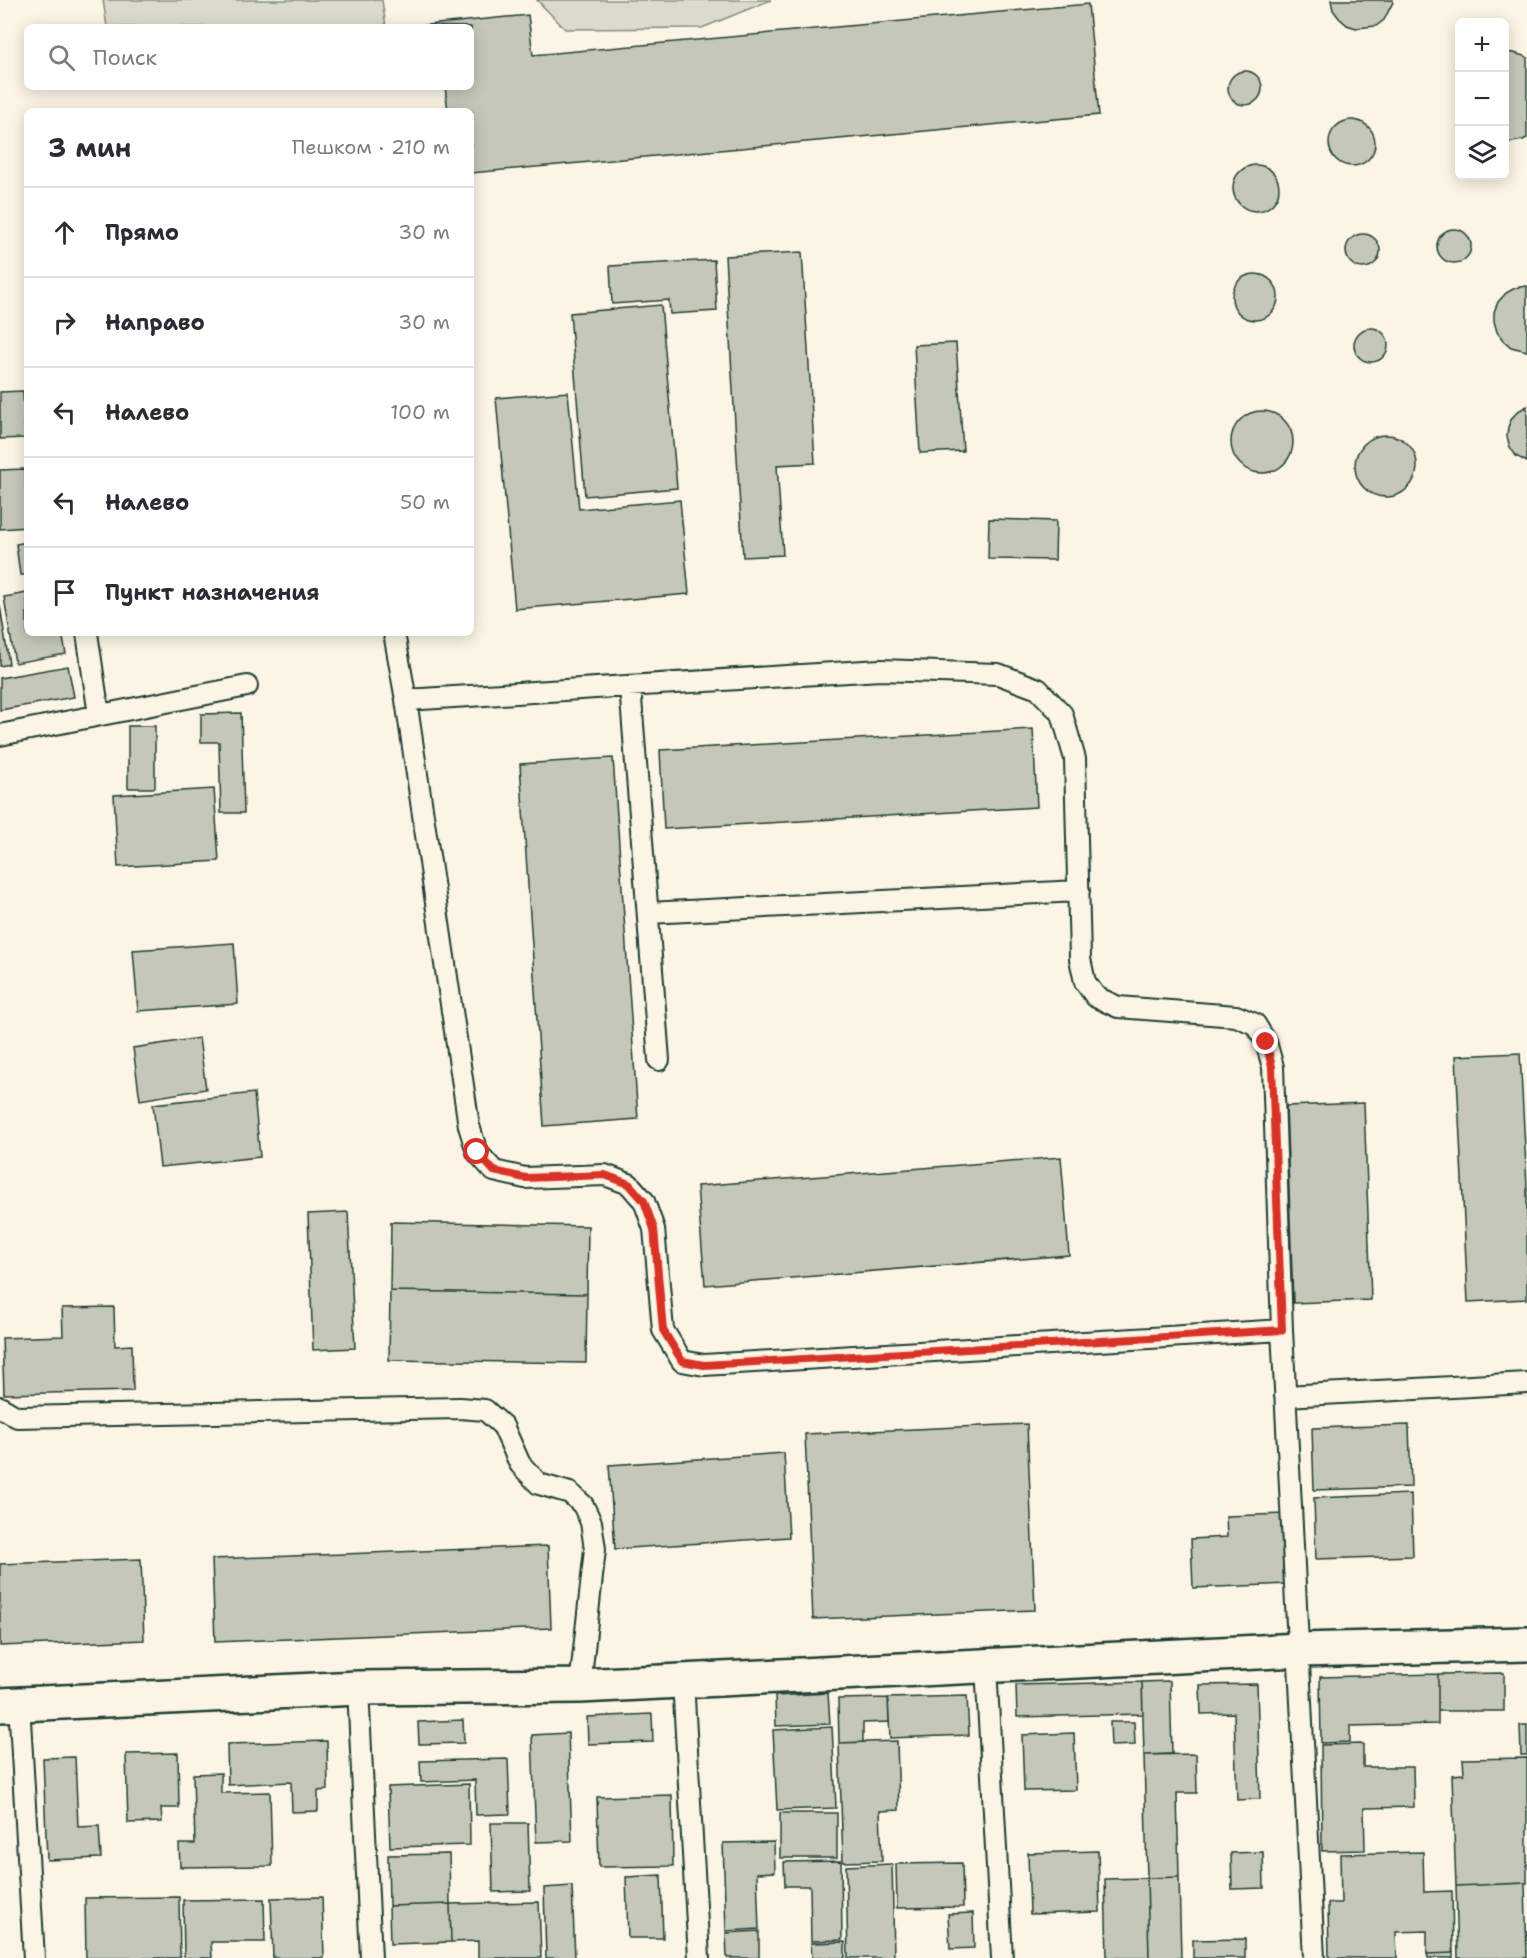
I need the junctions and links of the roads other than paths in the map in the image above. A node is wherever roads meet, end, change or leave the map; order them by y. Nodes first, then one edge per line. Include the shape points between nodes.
1 (87, 636) edge
2 (395, 636) edge
3 (247, 686) dead end
4 (630, 686) junction
5 (406, 700) junction
6 (99, 715) junction
7 (0, 735) edge
8 (1079, 891) junction
9 (648, 913) junction
10 (659, 1060) dead end
11 (1282, 1330) junction
12 (1527, 1383) edge
13 (1285, 1396) junction
14 (0, 1407) edge
15 (1527, 1644) edge
16 (1300, 1650) junction
17 (986, 1666) junction
18 (683, 1681) junction
19 (580, 1686) junction
20 (358, 1688) junction
21 (10, 1704) edge
22 (34, 1958) edge
23 (371, 1958) edge
24 (699, 1958) edge
25 (1002, 1958) edge
26 (1314, 1958) edge

1 - 6 lane
2 - 5 lane
3 - 6 lane
4 - 5 lane
4 - 8 lane via 880,670 998,674 1038,689 1062,714 1075,759
4 - 9 lane
5 - 11 lane via 469,1126 477,1152 494,1171 525,1178 605,1175 629,1184 644,1201 654,1229 663,1330 682,1361 704,1365
6 - 7 lane
8 - 9 lane
8 - 11 lane via 1080,959 1085,982 1096,997 1118,1006 1236,1016 1255,1023 1266,1042 1272,1067
9 - 10 lane
11 - 13 lane
12 - 13 lane
13 - 16 lane
14 - 19 lane via 16,1417 485,1410 503,1426 520,1464 539,1484 570,1493 583,1505 591,1522 595,1549
15 - 16 street
16 - 17 street
16 - 26 lane
17 - 18 street
17 - 25 lane
18 - 19 street
18 - 24 lane
19 - 20 street
20 - 21 street
20 - 23 lane
21 - 22 lane

